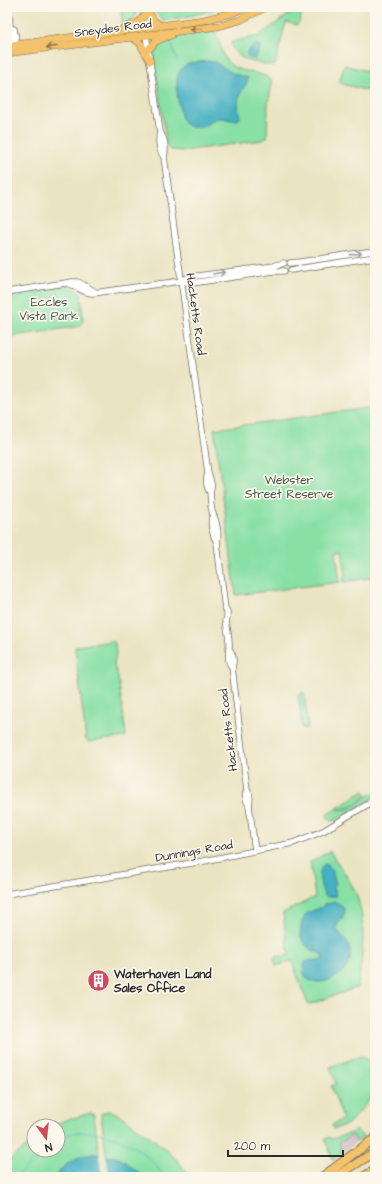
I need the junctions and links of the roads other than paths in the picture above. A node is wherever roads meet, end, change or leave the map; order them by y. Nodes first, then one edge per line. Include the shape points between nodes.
1 (8, 7) edge
2 (11, 7) edge
3 (144, 7) edge
4 (246, 7) edge
5 (266, 7) edge
6 (144, 16) junction
7 (161, 26) junction
8 (181, 31) junction
9 (115, 32) junction
10 (146, 32) junction
11 (132, 37) junction
12 (13, 47) edge
13 (149, 49) junction
14 (7, 53) edge
15 (150, 61) junction
16 (374, 257) edge
17 (287, 263) junction
18 (284, 270) junction
19 (291, 270) junction
20 (181, 281) junction
21 (7, 292) edge
22 (375, 800) edge
23 (255, 852) junction
24 (7, 894) edge
25 (375, 1138) edge
26 (375, 1152) edge
27 (375, 1170) edge
28 (322, 1177) edge
29 (335, 1177) edge
30 (364, 1177) edge

1 - 12 street
2 - 12 street
3 - 6 street, Hacketts Road
3 - 7 main road
4 - 7 main road, Sneydes Road via 219,17
5 -> 8 main road, Sneydes Road via 228,24
6 - 9 main road via 138,22
6 - 10 street, Hacketts Road
7 - 10 main road, Sneydes Road
8 - 10 main road, Sneydes Road
8 - 13 main road via 158,40
9 - 10 main road, Sneydes Road
9 - 12 main road, Sneydes Road
10 - 11 main road, Sneydes Road
10 - 13 street, Hacketts Road
11 -> 12 main road, Sneydes Road
11 - 15 main road via 140,43
12 - 14 main road, Sneydes Road
13 - 15 street, Hacketts Road
15 - 20 street, Hacketts Road
17 -> 16 street
16 - 19 street
17 - 18 street via 282,267
17 - 19 street via 292,266
20 -> 17 street via 189,277
18 - 19 street
18 - 20 street via 192,283
20 - 21 street via 86,293 66,283
20 - 23 street, Hacketts Road via 208,477 212,489 210,492 213,515 216,518 218,533 216,543 224,611 227,611 226,621
22 - 23 street, Dunnings Road via 315,835
23 - 24 street, Dunnings Road
25 - 28 highway
26 - 29 highway
27 - 30 highway

